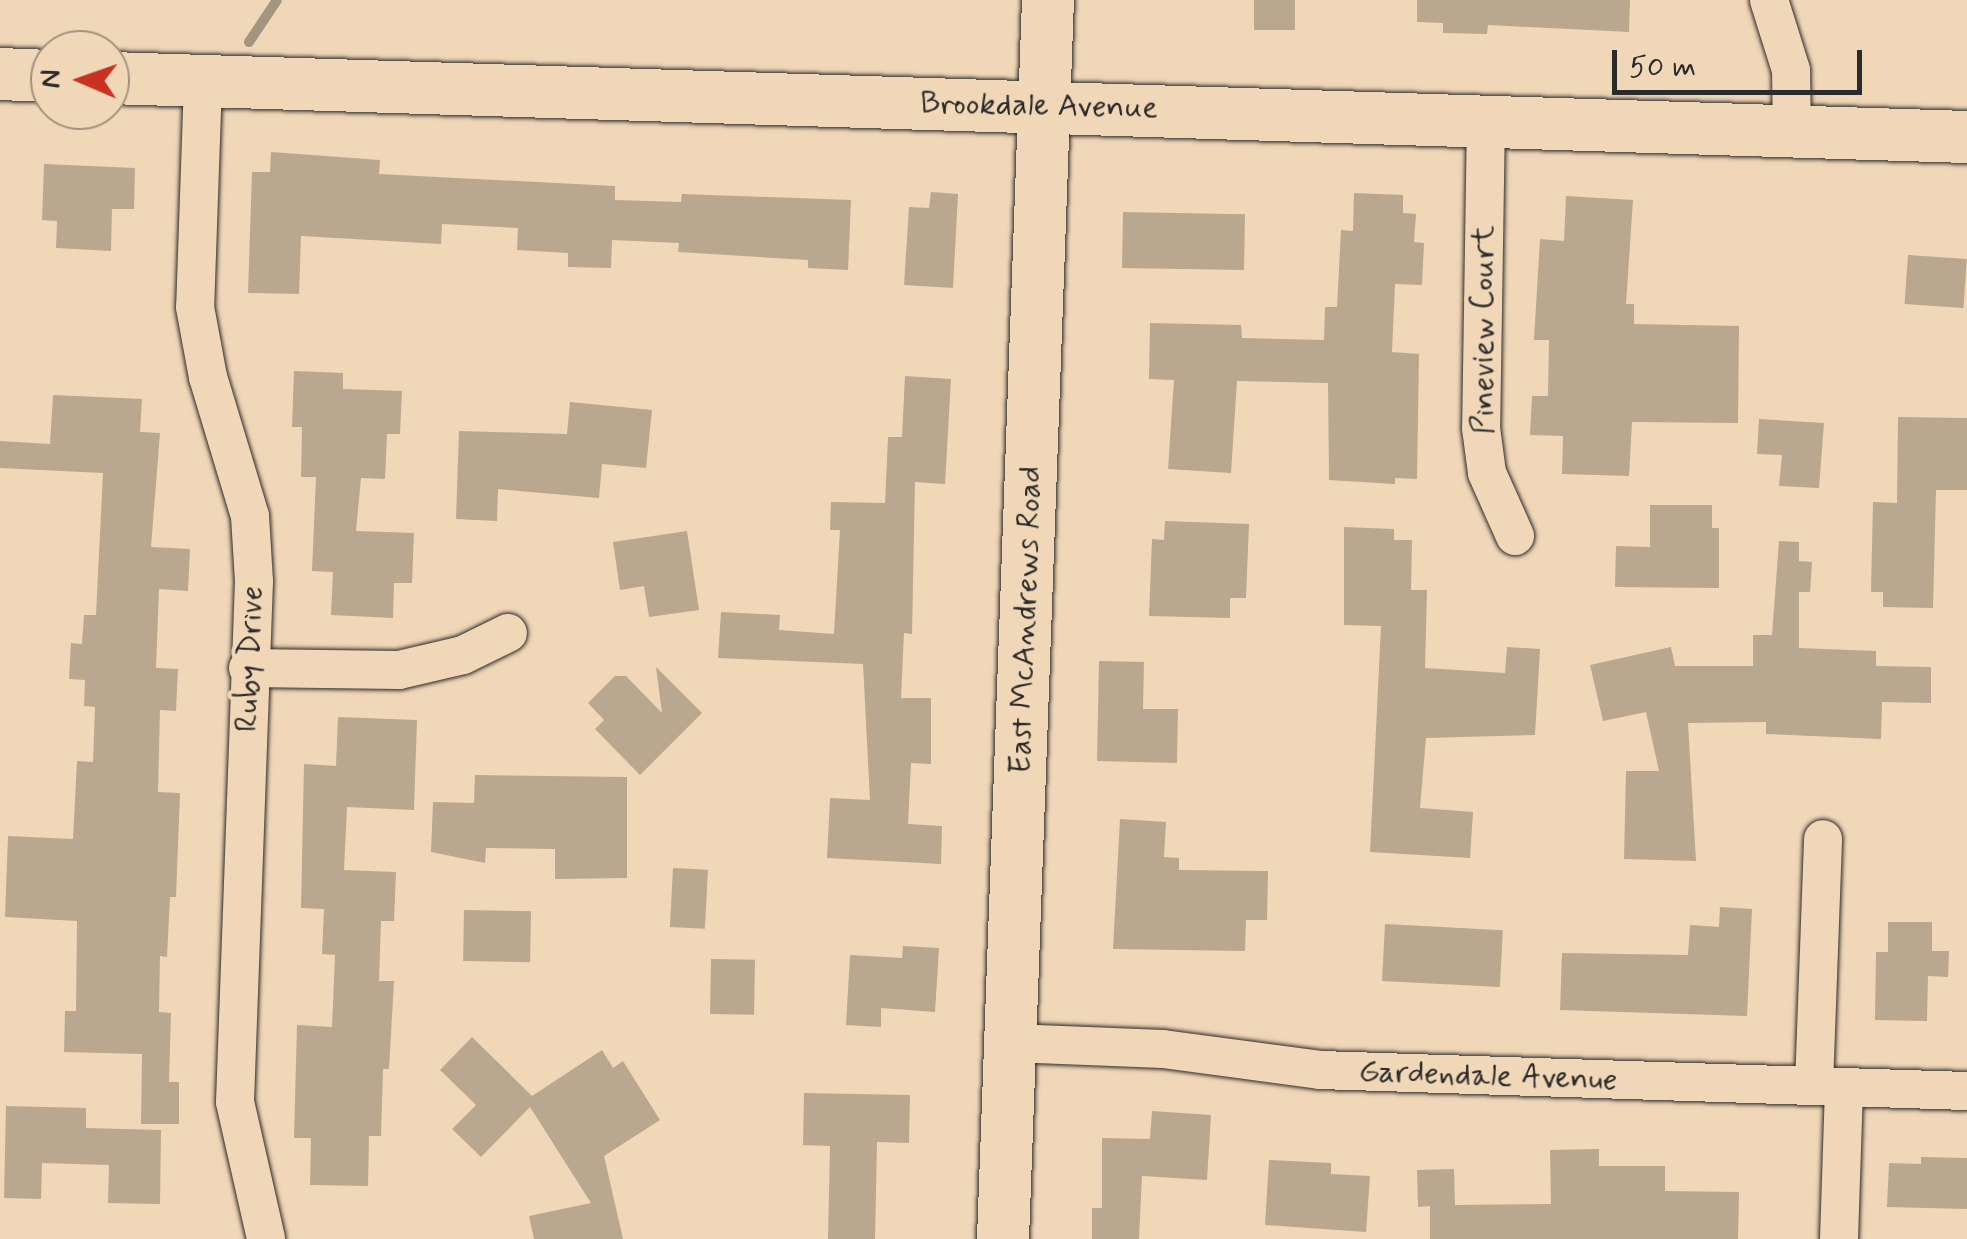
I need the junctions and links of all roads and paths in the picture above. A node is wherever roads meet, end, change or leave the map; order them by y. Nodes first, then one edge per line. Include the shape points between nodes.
1 (1048, 0) edge
2 (1769, 0) edge
3 (0, 74) edge
4 (30, 75) edge
5 (130, 79) edge
6 (203, 82) junction
7 (1046, 108) junction
8 (1486, 118) junction
9 (1792, 132) junction
10 (1967, 137) edge
11 (1515, 536) dead end
12 (508, 633) dead end
13 (248, 668) junction
14 (1823, 840) dead end
15 (1011, 1043) junction
16 (1829, 1087) junction
17 (1967, 1091) edge
18 (266, 1239) edge
19 (1003, 1239) edge
20 (1839, 1239) edge

1 - 7 street, East McAndrews Road
2 - 9 street via 1790,70
3 - 4 street
5 - 6 street, Brookdale Avenue
6 - 7 street, Brookdale Avenue
6 - 13 street, Ruby Drive via 195,306 208,376 250,516
7 - 8 street, Brookdale Avenue
7 - 15 street, East McAndrews Road
8 - 9 street, Brookdale Avenue
8 - 11 street, Pineview Court via 1481,428 1486,473
9 - 10 street, Brookdale Avenue
12 - 13 street via 463,656 399,670
13 - 18 street, Ruby Drive via 235,1102
14 - 16 street
15 - 16 street, Gardendale Avenue via 1163,1049 1320,1070
15 - 19 street, East McAndrews Road
16 - 17 street, Gardendale Avenue
16 - 20 street

